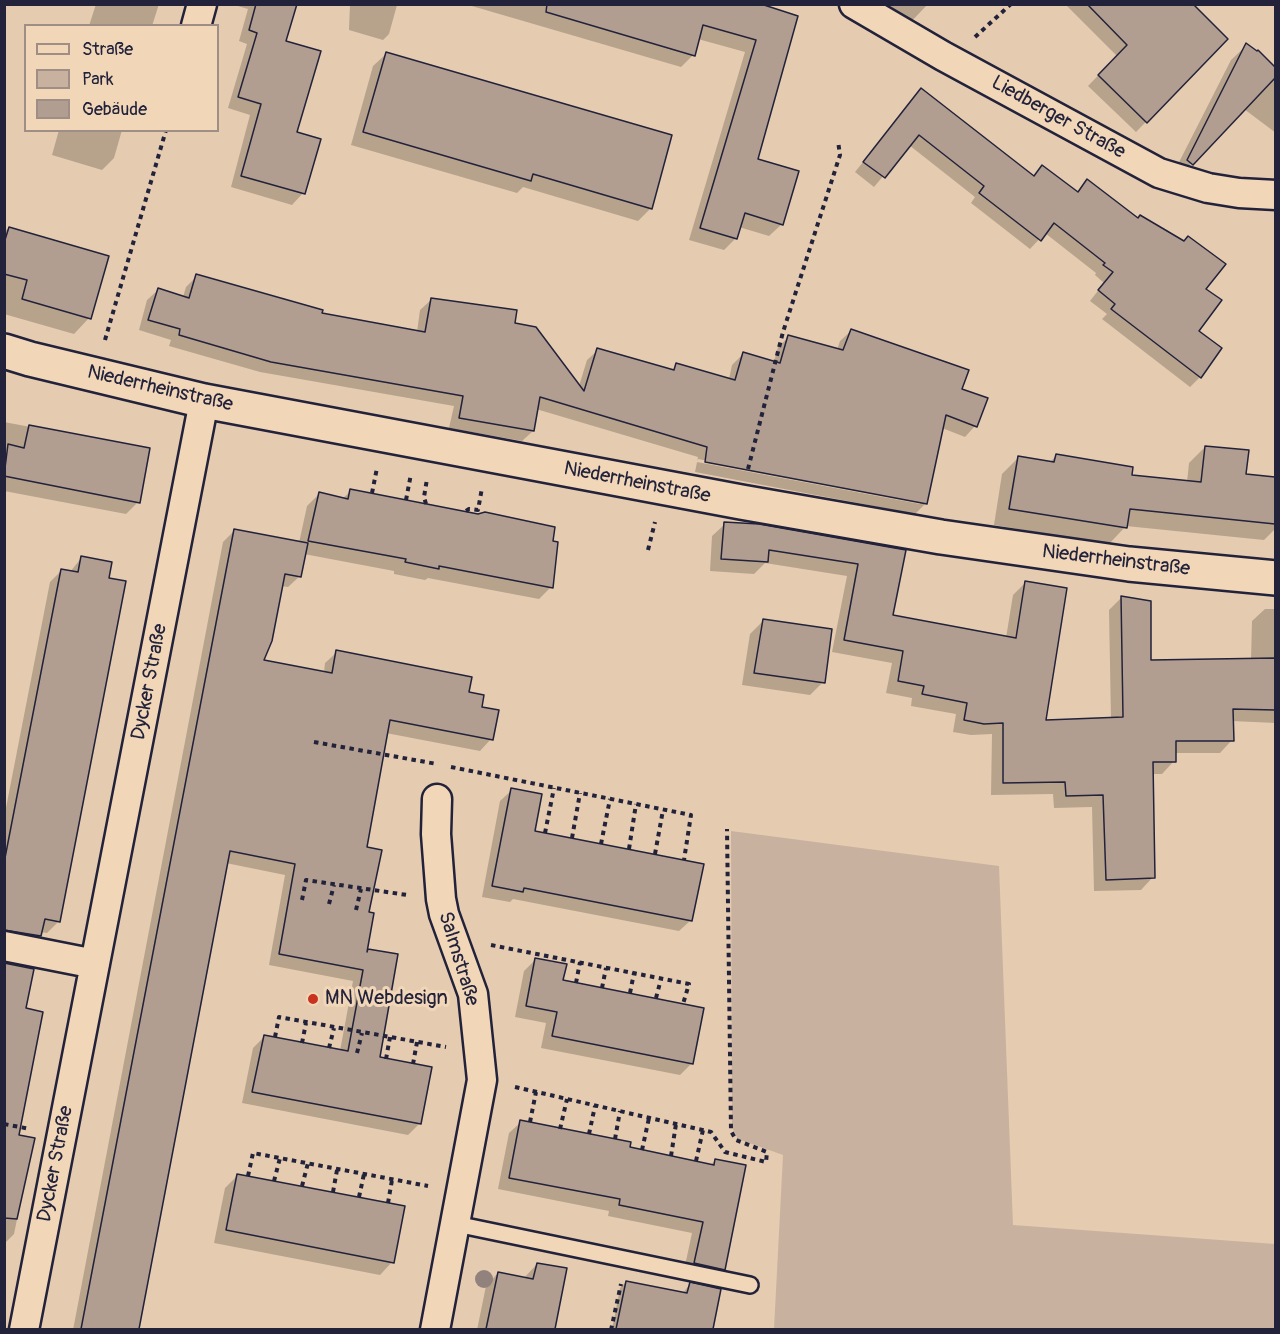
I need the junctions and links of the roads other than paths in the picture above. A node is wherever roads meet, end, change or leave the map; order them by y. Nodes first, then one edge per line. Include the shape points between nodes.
1 (202, 4) edge
2 (854, 4) edge
3 (197, 24) edge
4 (1275, 195) edge
5 (4, 351) edge
6 (204, 401) junction
7 (1275, 578) edge
8 (437, 799) dead end
9 (4, 946) edge
10 (95, 964) junction
11 (456, 1224) junction
12 (750, 1285) dead end
13 (24, 1329) edge
14 (435, 1329) edge

1 - 3 street
2 - 4 street, Liedberger Straße via 1159,173 1208,188
5 - 6 main road, Niederrheinstraße
6 - 7 main road, Niederrheinstraße via 940,537 1129,564
6 - 10 street, Dycker Straße
8 - 11 street, Salmstraße via 441,899 473,994 480,1066
9 - 10 street
10 - 13 street, Dycker Straße
11 - 12 lane
11 - 14 street, Salmstraße

